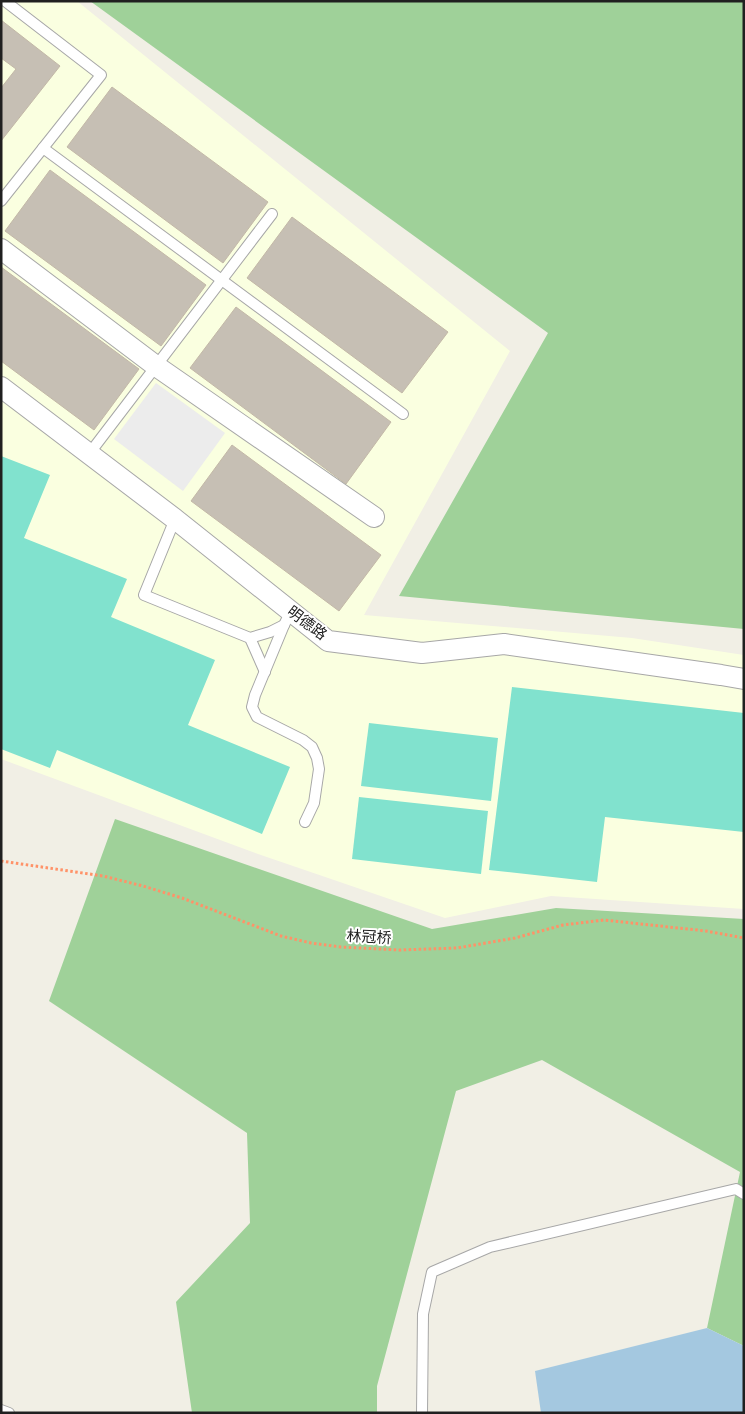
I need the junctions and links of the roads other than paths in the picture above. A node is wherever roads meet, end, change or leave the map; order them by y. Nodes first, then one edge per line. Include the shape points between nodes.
1 (5, 1) edge
2 (43, 148) junction
3 (1, 201) edge
4 (272, 214) dead end
5 (1, 249) edge
6 (221, 281) junction
7 (156, 366) junction
8 (1, 387) edge
9 (403, 414) dead end
10 (89, 454) junction
11 (374, 517) dead end
12 (175, 519) junction
13 (288, 618) junction
14 (250, 638) junction
15 (265, 672) junction
16 (744, 679) edge
17 (304, 822) dead end
18 (744, 1194) edge
19 (1, 1410) edge
20 (8, 1413) edge
21 (422, 1413) edge

1 - 2 lane via 101,75
2 - 3 lane
2 - 6 lane
4 - 6 lane
5 - 7 street
6 - 7 lane
6 - 9 lane
7 - 10 lane
7 - 11 street
8 - 10 street, 明德路
10 - 12 street, 明德路
12 - 13 street, 明德路
12 - 14 lane via 144,595
13 - 14 lane via 270,632
13 - 15 lane
13 - 16 street, 明德路 via 328,641 422,653 504,644
14 - 15 lane
15 - 17 lane via 252,707 257,717 304,740 317,758 319,770 314,803
18 - 21 lane via 736,1189 490,1247 432,1272 423,1314
19 - 20 lane

